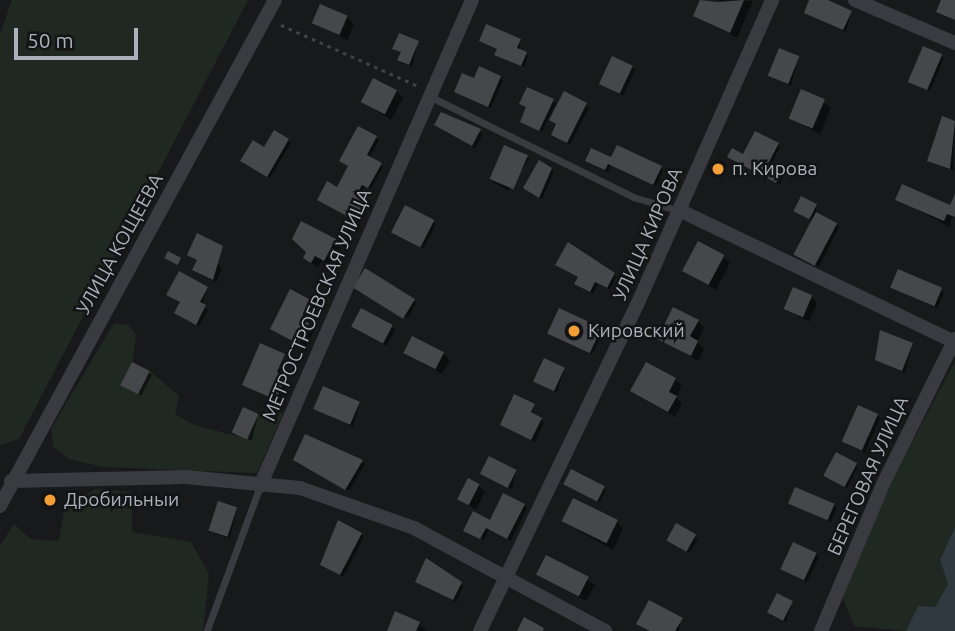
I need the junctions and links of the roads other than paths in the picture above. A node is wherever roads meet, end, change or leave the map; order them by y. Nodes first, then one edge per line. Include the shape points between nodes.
1 (275, 0) edge
2 (472, 0) edge
3 (772, 0) edge
4 (855, 0) edge
5 (955, 43) edge
6 (431, 97) junction
7 (681, 211) junction
8 (953, 340) edge
9 (5, 480) edge
10 (260, 486) junction
11 (0, 506) edge
12 (504, 575) junction
13 (207, 630) edge
14 (480, 631) edge
15 (605, 631) edge
16 (821, 631) edge

1 - 9 street, УЛИЦА КОЩЕЕВА
2 - 6 street, МЕТРОСТРОЕВСКАЯ УЛИЦА
3 - 7 street, УЛИЦА КИРОВА
4 - 5 street
6 - 7 lane via 633,197
6 - 10 street, МЕТРОСТРОЕВСКАЯ УЛИЦА
7 - 8 street
7 - 12 street, УЛИЦА КИРОВА
8 - 16 street, БЕРЕГОВАЯ УЛИЦА via 883,484
9 - 10 street via 186,477
9 - 11 street, УЛИЦА КОЩЕЕВА
10 - 12 street via 300,488 414,528
10 - 13 lane, МЕТРОСТРОЕВСКАЯ УЛИЦА
12 - 14 street, УЛИЦА КИРОВА
12 - 15 street

